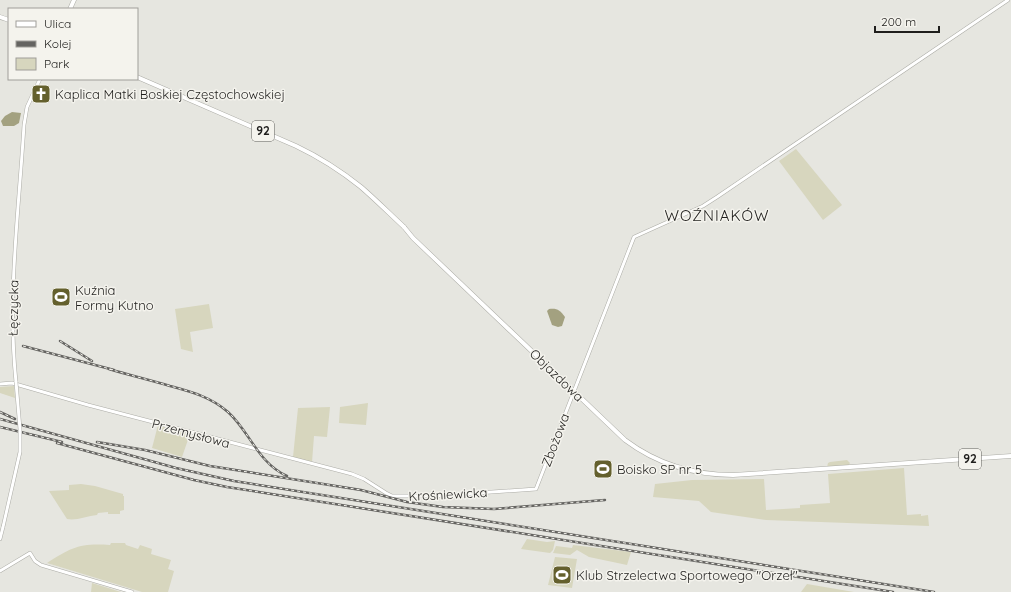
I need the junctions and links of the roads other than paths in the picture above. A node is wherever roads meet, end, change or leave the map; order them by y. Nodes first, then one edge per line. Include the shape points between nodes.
1 (1008, 0) edge
2 (138, 77) edge
3 (40, 80) edge
4 (0, 384) edge
5 (574, 392) junction
6 (1011, 456) edge
7 (364, 479) joint
8 (536, 489) joint
9 (0, 539) edge
10 (1, 570) edge
11 (132, 592) edge

1 - 5 street, Zbożowa via 703,206 634,237
2 - 5 main road, Objazdowa / 92 via 296,146 361,187 416,237
3 - 9 street, Łęczycka, bridge via 27,108 24,125 13,293 13,345 20,452
4 - 7 street, Przemysłowa via 8,383
5 - 6 main road, Objazdowa / 92 via 637,449 667,464 698,473 740,475
5 - 8 street, Zbożowa
7 - 8 street, Krośniewicka via 386,493 397,496
10 - 11 street via 30,553 41,566

